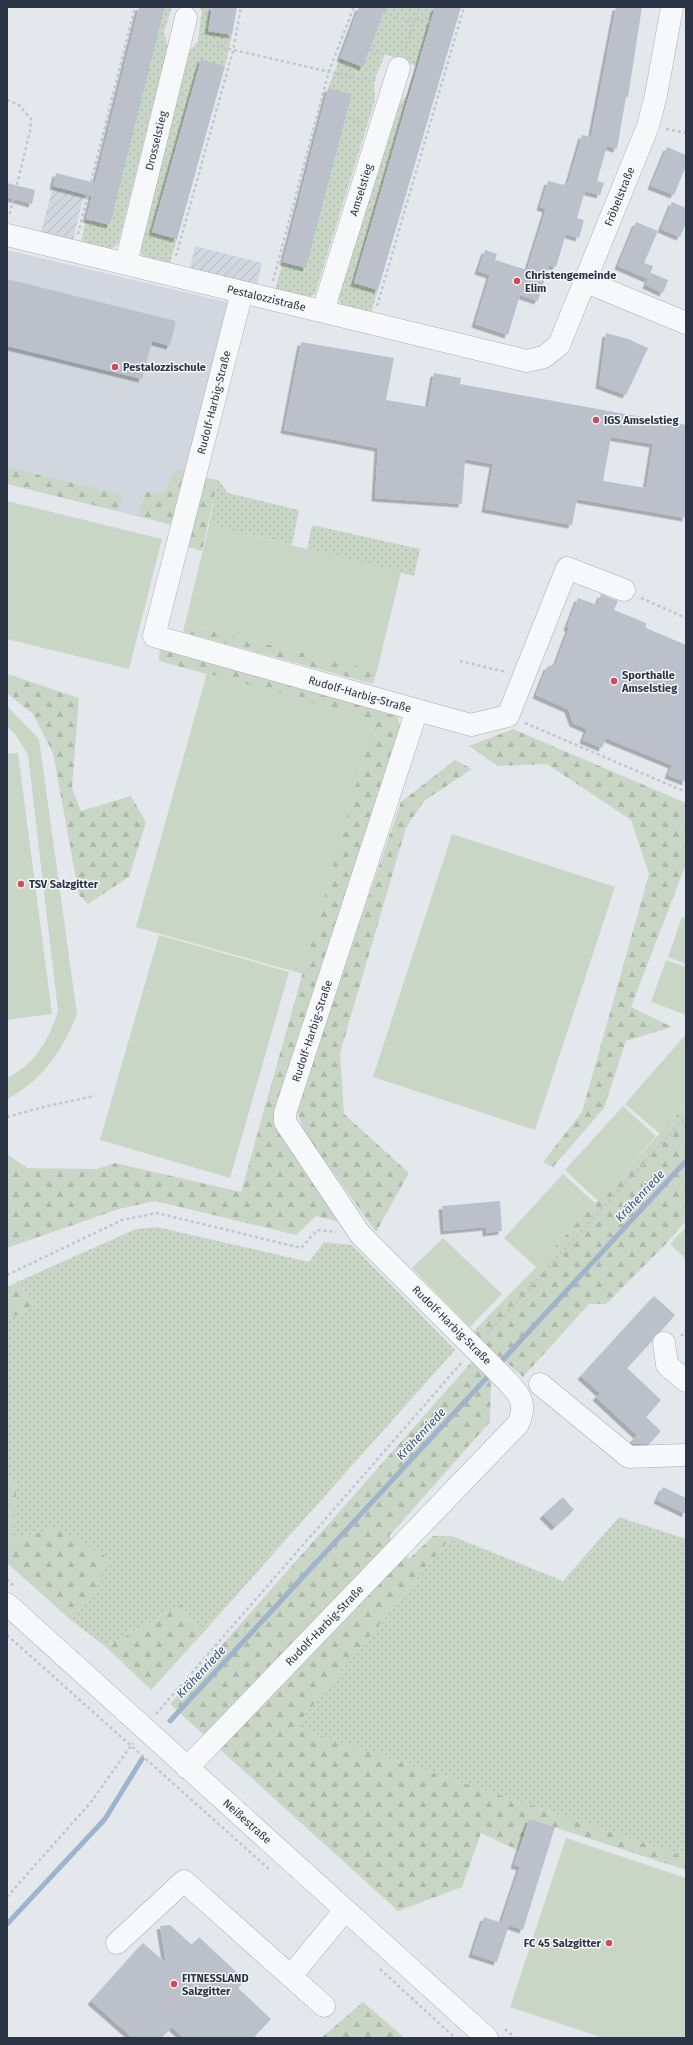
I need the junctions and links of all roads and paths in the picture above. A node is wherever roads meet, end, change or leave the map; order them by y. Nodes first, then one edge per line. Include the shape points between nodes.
1 (135, 7) edge
2 (240, 7) edge
3 (354, 7) edge
4 (419, 7) edge
5 (464, 7) edge
6 (672, 7) edge
7 (384, 12) dead end
8 (197, 19) joint
9 (415, 19) junction
10 (430, 22) dead end
11 (414, 23) junction
12 (198, 41) junction
13 (193, 47) dead end
14 (233, 51) junction
15 (389, 61) joint
16 (329, 71) junction
17 (376, 75) dead end
18 (7, 100) edge
19 (346, 117) dead end
20 (368, 124) dead end
21 (7, 223) edge
22 (7, 235) edge
23 (77, 241) dead end
24 (175, 256) dead end
25 (126, 263) junction
26 (584, 281) junction
27 (271, 288) dead end
28 (242, 292) junction
29 (377, 307) dead end
30 (323, 311) junction
31 (686, 324) edge
32 (526, 361) joint
33 (624, 590) joint
34 (686, 618) edge
35 (460, 661) dead end
36 (524, 676) junction
37 (417, 710) junction
38 (508, 716) junction
39 (686, 792) edge
40 (95, 1096) dead end
41 (7, 1117) edge
42 (686, 1118) edge
43 (360, 1234) junction
44 (7, 1275) edge
45 (664, 1343) dead end
46 (481, 1353) junction
47 (686, 1381) edge
48 (540, 1384) dead end
49 (686, 1455) edge
50 (7, 1604) edge
51 (7, 1635) edge
52 (145, 1729) junction
53 (131, 1746) junction
54 (187, 1768) junction
55 (273, 1873) dead end
56 (7, 1897) edge
57 (346, 1910) junction
58 (117, 1943) dead end
59 (379, 1969) dead end
60 (291, 1976) junction
61 (324, 2006) dead end
62 (455, 2038) edge
63 (486, 2038) edge

1 - 23 path
2 - 14 path
3 - 16 path
4 - 9 path
5 - 29 path
6 - 26 street, Fröbelstraße via 648,126
7 - 11 path
8 - 12 path
8 - 25 street, Drosselstieg
9 - 10 path
9 - 11 path
11 - 15 path
12 - 13 path
12 - 14 path
14 - 16 path
14 - 24 path
15 - 30 street, Amselstieg
16 - 17 path via 374,82
16 - 27 path
18 - 21 path via 18,104 31,118
19 - 20 path
22 - 25 street, Pestalozzistraße
25 - 28 street, Pestalozzistraße
26 - 31 street
26 - 32 street, Fröbelstraße via 558,345 544,357
28 - 30 street, Pestalozzistraße
28 - 37 street, Rudolf-Harbig-Straße via 154,636
30 - 32 street, Pestalozzistraße
33 - 34 path
33 - 36 street via 567,568
35 - 36 path
36 - 38 street
37 - 38 street via 471,725
37 - 43 street, Rudolf-Harbig-Straße via 284,1113 289,1131
38 - 39 path
40 - 41 path
42 - 46 path
43 - 44 path via 318,1230 301,1248 157,1213 122,1220
43 - 46 street, Rudolf-Harbig-Straße
45 - 47 street via 667,1365
46 - 52 path via 161,1707
46 - 54 street, Rudolf-Harbig-Straße via 516,1390 523,1413 518,1424
48 - 49 street via 629,1457
50 - 52 street, Neißestraße
51 - 53 path
52 - 53 path
52 - 54 street, Neißestraße
53 - 55 path
53 - 56 path via 91,1802
54 - 57 street, Neißestraße
57 - 60 street
57 - 63 street, Neißestraße
58 - 60 street via 184,1881
59 - 62 path
60 - 61 street

